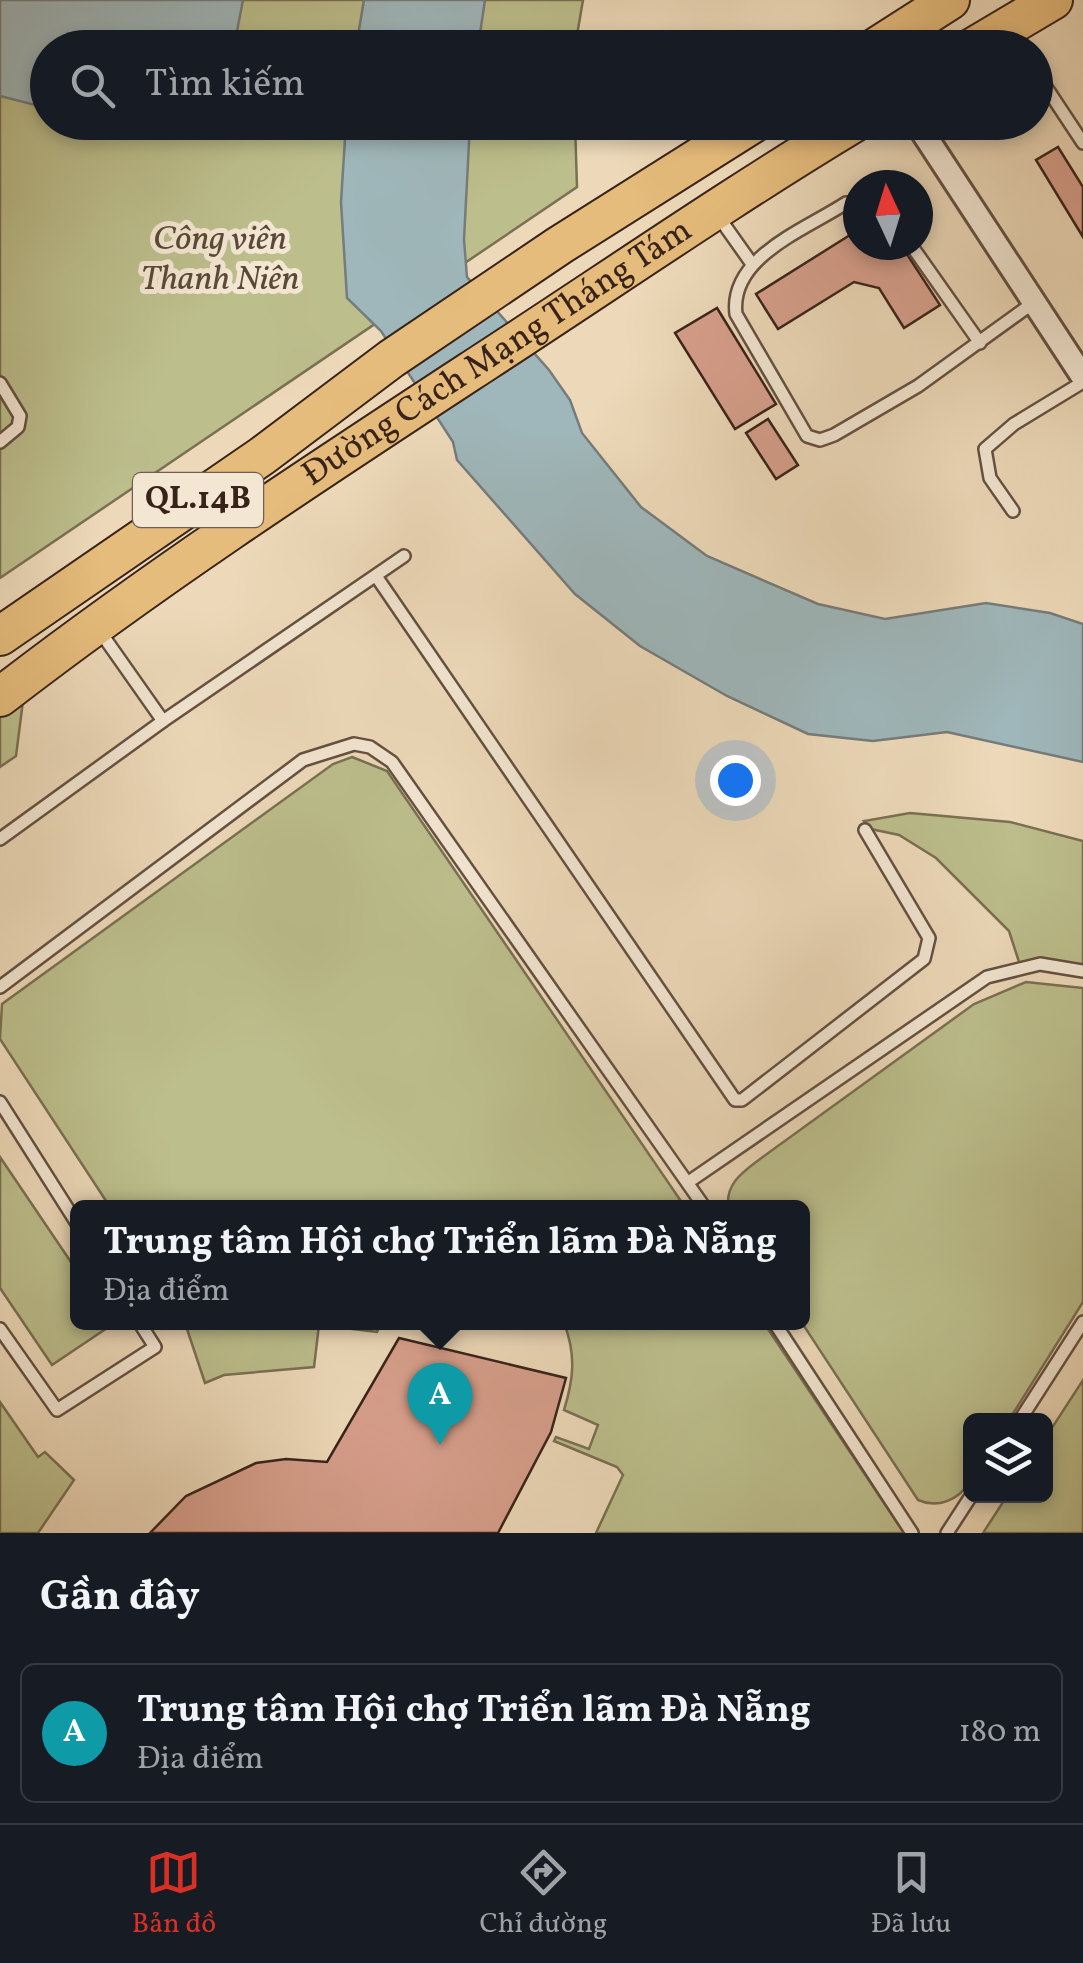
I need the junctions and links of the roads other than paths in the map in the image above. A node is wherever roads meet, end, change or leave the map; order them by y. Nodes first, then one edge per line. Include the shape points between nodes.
1 (950, 0) edge
2 (1054, 0) edge
3 (902, 30) edge
4 (1013, 30) edge
5 (1053, 98) edge
6 (727, 140) edge
7 (825, 140) edge
8 (928, 140) edge
9 (1083, 143) edge
10 (843, 205) edge
11 (713, 208) junction
12 (921, 260) edge
13 (752, 264) junction
14 (1034, 303) junction
15 (980, 344) junction
16 (1083, 379) edge
17 (0, 384) edge
18 (0, 442) edge
19 (1013, 510) dead end
20 (404, 556) dead end
21 (376, 576) junction
22 (95, 624) junction
23 (0, 636) edge
24 (0, 698) edge
25 (163, 721) junction
26 (865, 830) dead end
27 (0, 839) edge
28 (1083, 971) edge
29 (0, 987) edge
30 (0, 1102) edge
31 (690, 1181) junction
32 (701, 1200) edge
33 (70, 1212) edge
34 (1083, 1322) edge
35 (0, 1329) edge
36 (144, 1330) edge
37 (779, 1330) edge
38 (1024, 1413) edge
39 (967, 1503) edge
40 (912, 1533) edge
41 (948, 1533) edge

1 - 3 highway
2 - 4 highway
5 - 9 lane
6 - 23 highway, Đường Cách Mạng Tháng Tám / QL.14B via 391,359
7 - 11 highway, Đường Cách Mạng Tháng Tám / QL.14B
8 - 14 street
10 - 13 lane
11 - 13 lane
11 - 22 highway, Đường Cách Mạng Tháng Tám / QL.14B
12 - 15 lane
13 - 15 lane via 733,294 736,314 807,436 834,435
14 - 15 lane
14 - 16 street
16 - 19 lane via 985,448 990,478
17 - 18 lane via 20,416 18,427
20 - 21 lane
21 - 25 lane
21 - 26 lane via 735,1100 929,950 930,938
22 - 24 highway, Đường Cách Mạng Tháng Tám / QL.14B
22 - 25 lane
25 - 27 lane
28 - 31 lane via 1040,964 987,978
29 - 31 lane via 278,776 332,747 370,747 392,762
30 - 33 lane
31 - 32 lane
34 - 38 lane
35 - 36 lane via 57,1410 155,1347
37 - 40 lane
39 - 41 lane

